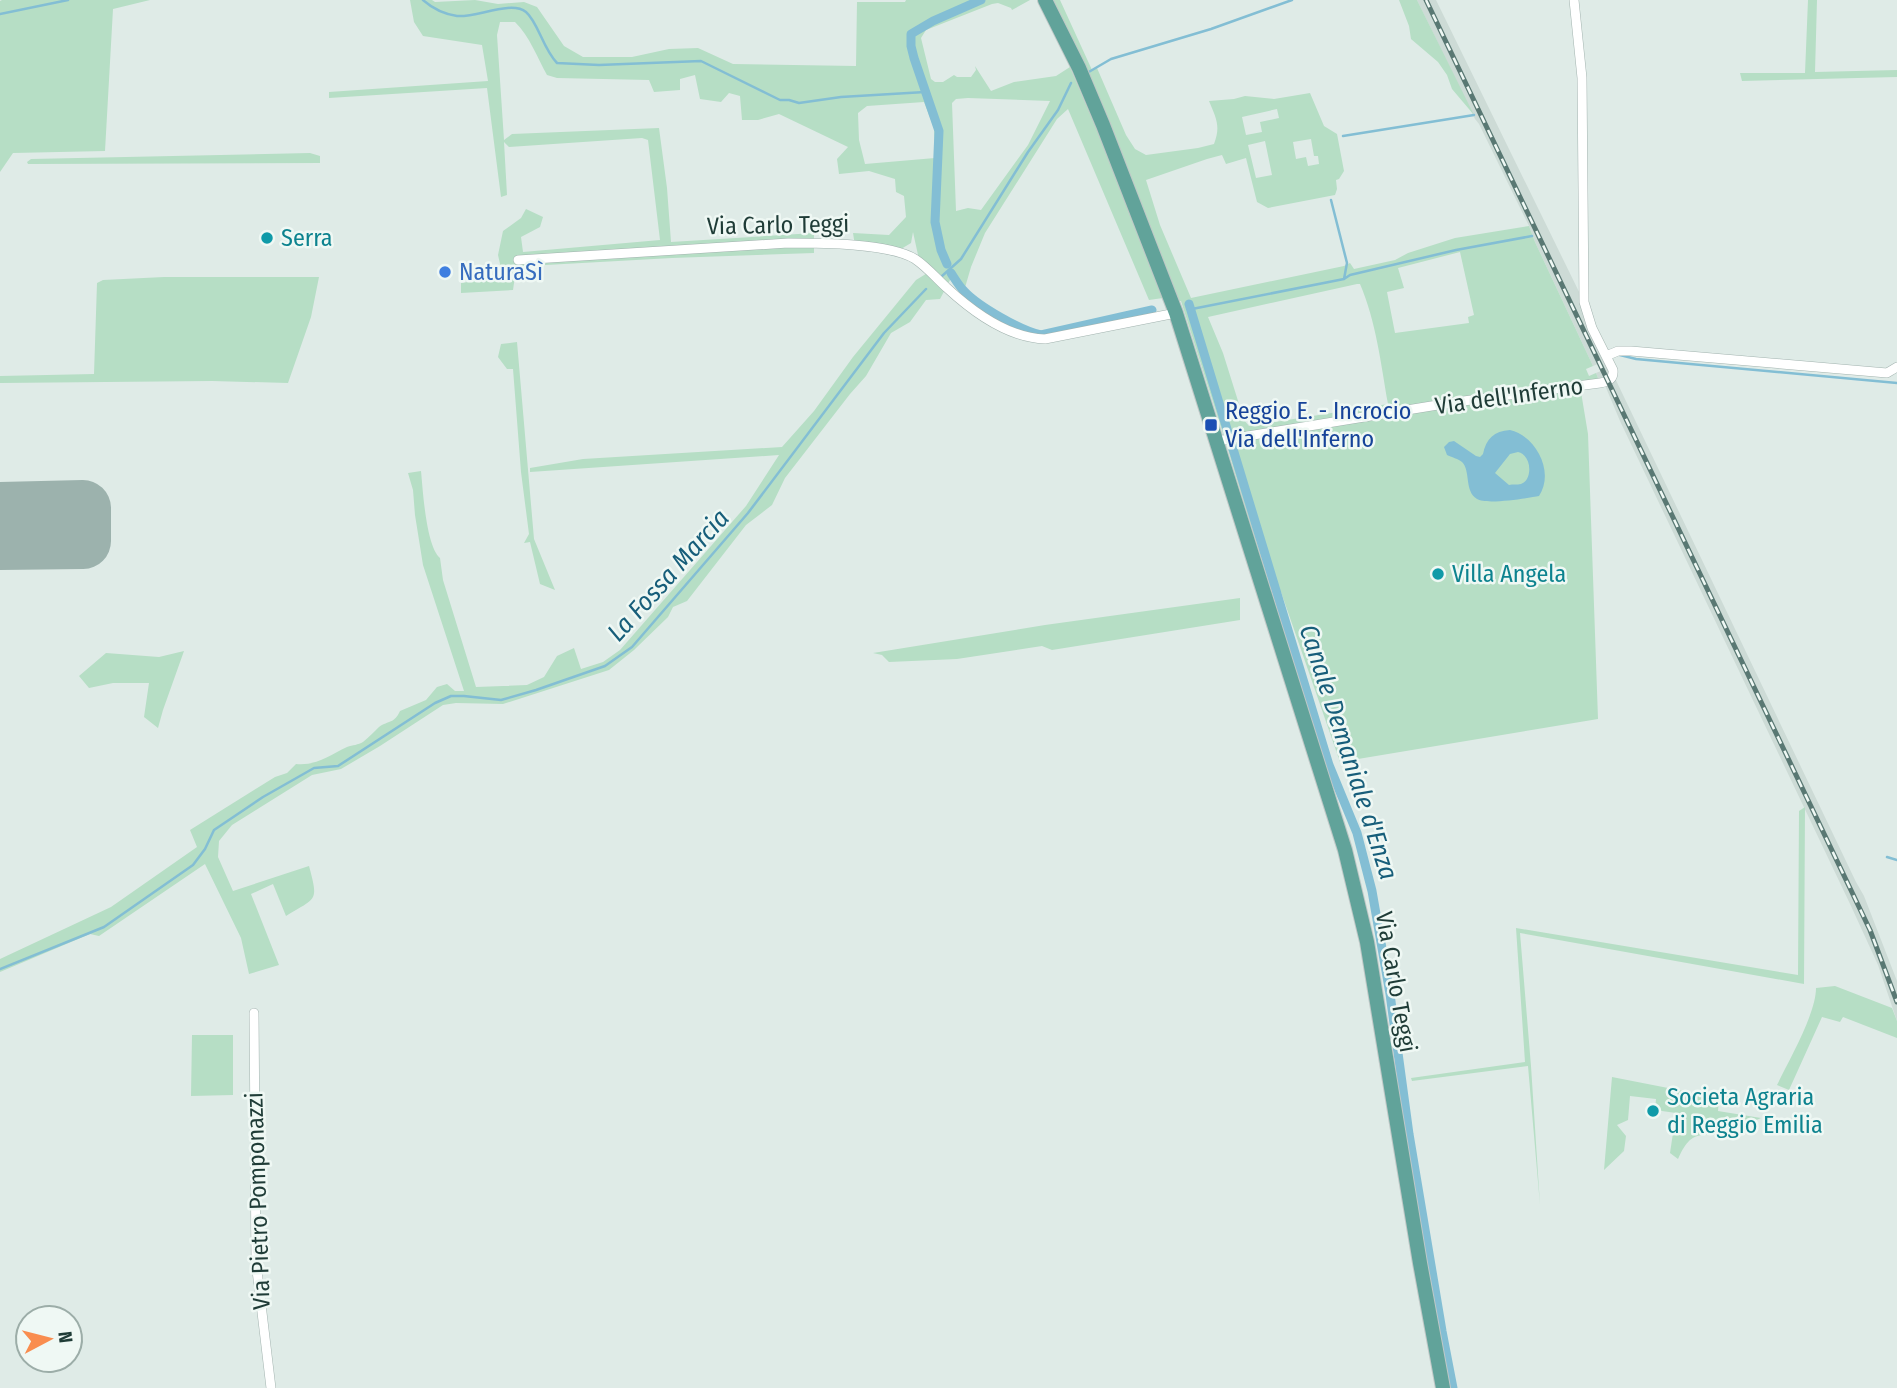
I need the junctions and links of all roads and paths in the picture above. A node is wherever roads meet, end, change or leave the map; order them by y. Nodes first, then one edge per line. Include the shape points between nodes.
1 (1045, 0) edge
2 (1574, 0) edge
3 (518, 260) dead end
4 (1176, 313) junction
5 (1606, 356) junction
6 (1897, 367) edge
7 (1221, 441) junction
8 (254, 1013) dead end
9 (271, 1388) edge
10 (1443, 1388) edge

1 - 4 main road, Via Carlo Teggi via 1103,125
2 - 5 street, Via dell'Inferno via 1583,78 1584,302
3 - 4 street, Via Carlo Teggi via 830,243 915,259 981,314 1033,339
4 - 7 main road, Via Carlo Teggi
5 - 6 street, Via dell'Inferno via 1632,351 1886,373
5 - 7 street, Via dell'Inferno via 1613,374 1604,383
7 - 10 main road, Via Carlo Teggi via 1357,894
8 - 9 street, Via Pietro Pomponazzi via 256,1251

